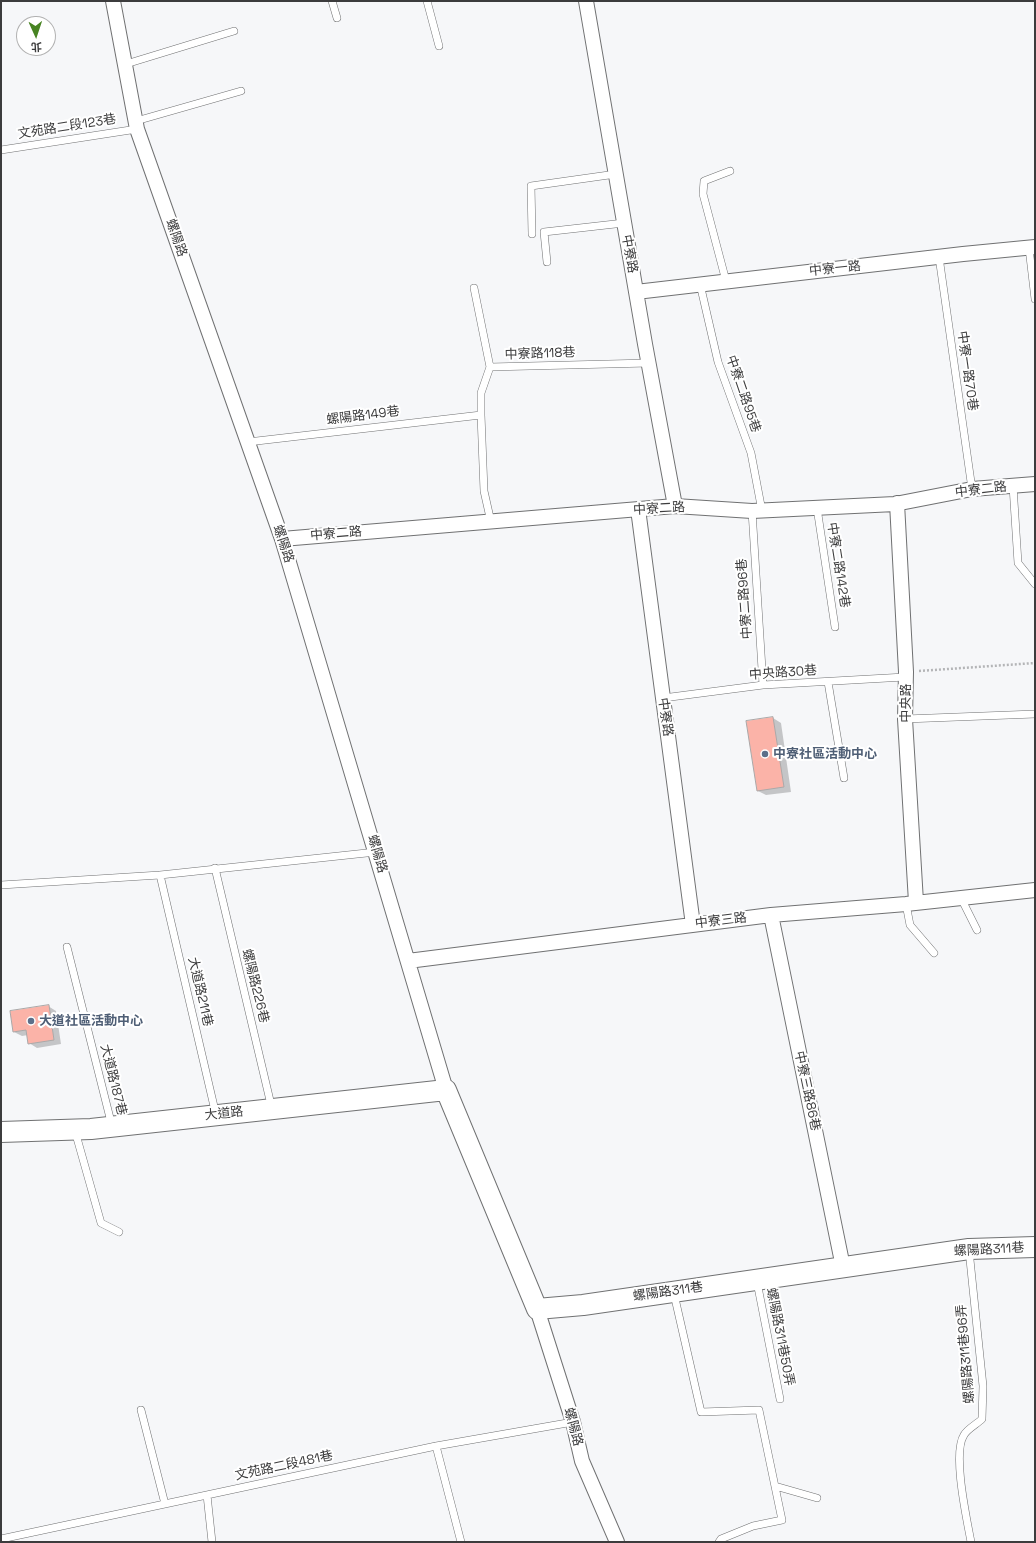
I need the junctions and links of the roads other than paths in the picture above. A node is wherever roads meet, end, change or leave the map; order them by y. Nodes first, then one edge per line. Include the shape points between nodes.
1 (113, 1) edge
2 (332, 1) edge
3 (428, 1) edge
4 (586, 1) edge
5 (337, 18) dead end
6 (234, 31) dead end
7 (439, 46) dead end
8 (126, 64) junction
9 (241, 92) dead end
10 (137, 125) junction
11 (1, 150) edge
12 (730, 171) dead end
13 (616, 174) junction
14 (624, 223) junction
15 (532, 234) dead end
16 (1032, 247) edge
17 (939, 257) junction
18 (548, 262) dead end
19 (726, 282) junction
20 (700, 284) junction
21 (474, 288) dead end
22 (636, 292) junction
23 (1035, 299) edge
24 (648, 363) junction
25 (490, 368) junction
26 (481, 415) junction
27 (248, 442) junction
28 (1035, 484) edge
29 (1013, 486) junction
30 (972, 490) junction
31 (897, 503) junction
32 (675, 506) junction
33 (817, 508) junction
34 (638, 509) junction
35 (757, 511) junction
36 (491, 522) junction
37 (282, 539) junction
38 (1035, 584) edge
39 (835, 627) dead end
40 (906, 674) junction
41 (828, 682) junction
42 (763, 685) junction
43 (662, 698) junction
44 (1035, 714) edge
45 (905, 719) junction
46 (844, 778) dead end
47 (376, 852) junction
48 (214, 868) junction
49 (160, 875) junction
50 (1, 885) edge
51 (1035, 890) edge
52 (961, 898) junction
53 (911, 903) junction
54 (771, 915) junction
55 (693, 925) junction
56 (976, 930) dead end
57 (67, 947) dead end
58 (934, 954) dead end
59 (408, 961) junction
60 (446, 1090) junction
61 (272, 1109) junction
62 (216, 1115) junction
63 (112, 1126) junction
64 (74, 1129) junction
65 (1, 1132) edge
66 (119, 1232) dead end
67 (1035, 1247) edge
68 (969, 1249) junction
69 (843, 1267) junction
70 (756, 1280) junction
71 (674, 1292) junction
72 (537, 1309) junction
73 (780, 1399) dead end
74 (141, 1410) dead end
75 (573, 1422) junction
76 (436, 1446) junction
77 (775, 1486) junction
78 (207, 1495) junction
79 (817, 1498) dead end
80 (165, 1504) junction
81 (1, 1539) edge
82 (212, 1542) edge
83 (461, 1542) edge
84 (618, 1542) edge
85 (719, 1542) edge
86 (971, 1542) edge

1 - 8 street, 螺陽路
2 - 5 lane
3 - 7 lane
4 - 13 street, 中寮路
6 - 8 lane
8 - 10 street, 螺陽路
9 - 10 lane, 文苑路二段123巷
10 - 11 lane, 文苑路二段123巷
10 - 27 street, 螺陽路
12 - 19 lane via 704,181 702,194
13 - 14 street, 中寮路
13 - 15 lane via 531,186
14 - 18 lane via 544,232
14 - 22 street, 中寮路
16 - 17 street, 中寮一路
16 - 23 lane
17 - 19 street, 中寮一路
17 - 30 lane, 中寮一路70巷
19 - 20 street, 中寮一路
20 - 22 street, 中寮一路
20 - 35 lane, 中寮二路95巷 via 718,362 751,453
21 - 25 lane, 中寮路118巷
22 - 24 street, 中寮路
24 - 25 lane, 中寮路118巷
24 - 32 street, 中寮路
25 - 26 lane via 481,393
26 - 27 lane, 螺陽路149巷
26 - 36 lane via 484,492
27 - 37 street, 螺陽路
28 - 29 street, 中寮二路
29 - 30 street, 中寮二路
29 - 38 lane via 1018,563
30 - 31 street, 中寮二路
31 - 33 street, 中寮二路
31 - 40 street, 中央路
32 - 34 street, 中寮二路
32 - 35 street, 中寮二路
33 - 35 street, 中寮二路
33 - 39 lane, 中寮二路142巷
34 - 36 street, 中寮二路
34 - 43 street, 中寮路
35 - 42 lane, 中寮二路96巷
36 - 37 street, 中寮二路
37 - 47 street, 螺陽路
40 - 41 lane, 中央路30巷
40 - 45 street, 中央路
41 - 42 lane, 中央路30巷
41 - 46 lane
42 - 43 lane, 中央路30巷
43 - 55 street, 中寮路
44 - 45 lane
45 - 53 street, 中央路
47 - 48 lane
47 - 59 street, 螺陽路
48 - 49 lane
48 - 61 lane, 螺陽路226巷
49 - 50 lane
49 - 62 lane, 大道路211巷
51 - 52 street, 中寮三路
52 - 53 street, 中寮三路
52 - 56 lane
53 - 54 street, 中寮三路
53 - 58 lane via 910,925
54 - 55 street, 中寮三路
54 - 69 street, 中寮三路86巷
55 - 59 street, 中寮三路
57 - 63 lane, 大道路187巷
59 - 60 street, 螺陽路
60 - 61 street, 大道路
60 - 72 street
61 - 62 street, 大道路
62 - 63 street, 大道路
63 - 64 street, 大道路
64 - 65 street, 大道路
64 - 66 lane via 100,1223
67 - 68 street, 螺陽路311巷
68 - 69 street, 螺陽路311巷
68 - 86 lane, 螺陽路311巷96弄 via 983,1386 982,1419 964,1434 959,1446 961,1488
69 - 70 street, 螺陽路311巷
70 - 71 street, 螺陽路311巷
70 - 73 lane, 螺陽路311巷50弄
71 - 72 street, 螺陽路311巷
71 - 77 lane via 701,1412 759,1410
72 - 75 street, 螺陽路
74 - 80 lane
75 - 76 lane, 文苑路二段481巷
75 - 84 street, 螺陽路 via 582,1461
76 - 78 lane, 文苑路二段481巷
76 - 83 lane
77 - 79 lane
77 - 85 lane via 782,1520 753,1526
78 - 80 lane, 文苑路二段481巷
78 - 82 lane
80 - 81 lane, 文苑路二段481巷

